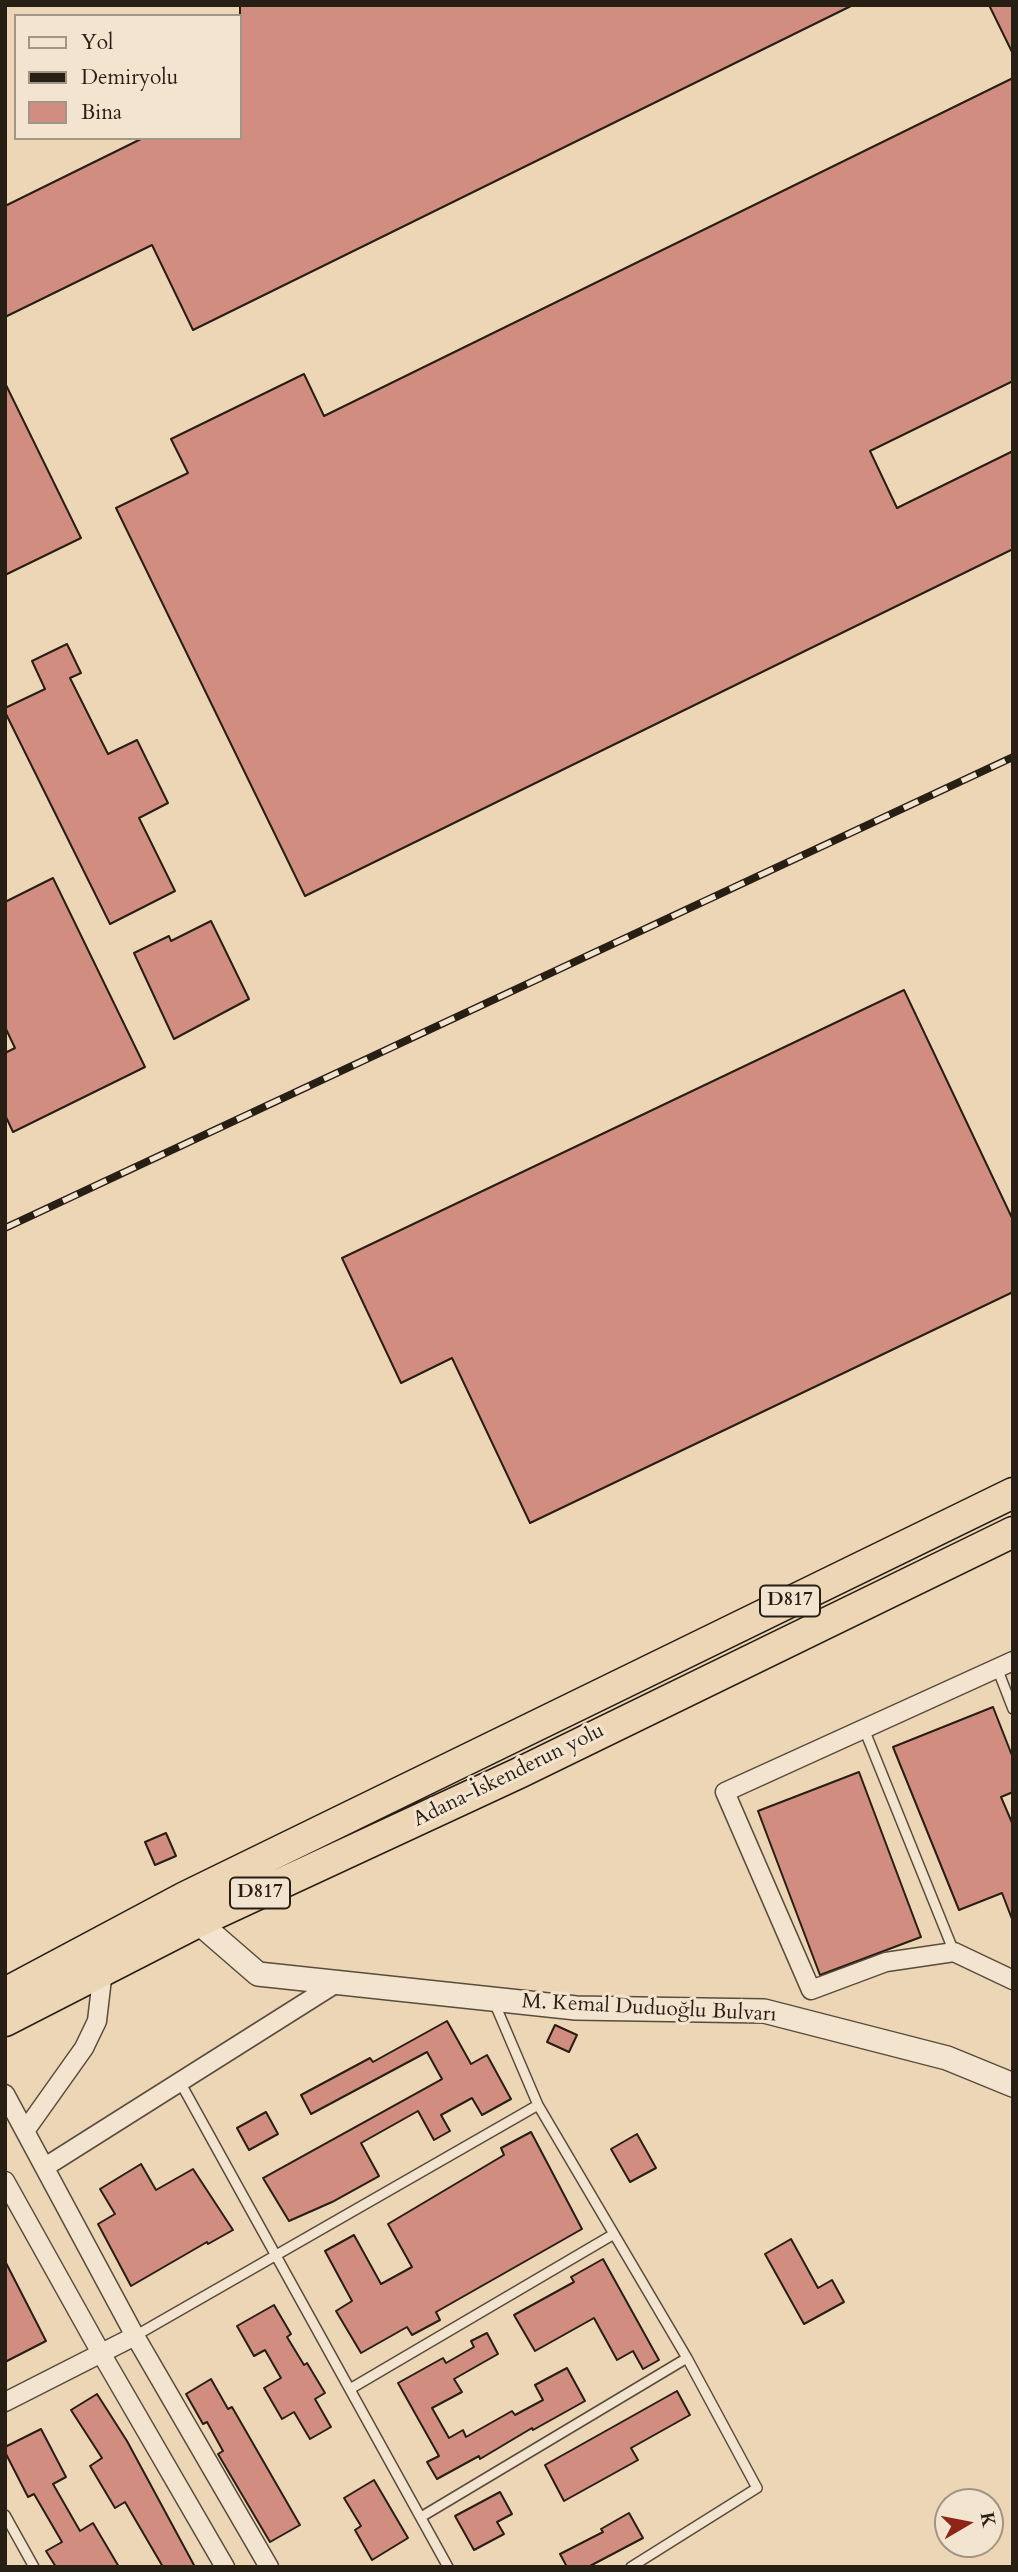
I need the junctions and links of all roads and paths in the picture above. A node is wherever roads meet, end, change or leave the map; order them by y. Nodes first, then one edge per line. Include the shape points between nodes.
1 (1013, 1493) edge
2 (1013, 1532) edge
3 (1005, 1665) edge
4 (1013, 1709) edge
5 (864, 1729) junction
6 (191, 1910) junction
7 (954, 1952) junction
8 (103, 1970) junction
9 (1013, 1980) edge
10 (338, 1982) junction
11 (5, 1993) edge
12 (492, 1999) junction
13 (5, 2021) edge
14 (180, 2082) junction
15 (1013, 2085) edge
16 (5, 2094) edge
17 (538, 2105) junction
18 (25, 2131) junction
19 (45, 2167) junction
20 (5, 2181) edge
21 (614, 2234) junction
22 (275, 2257) junction
23 (135, 2336) junction
24 (101, 2353) junction
25 (687, 2358) junction
26 (350, 2389) junction
27 (5, 2402) edge
28 (5, 2515) edge
29 (421, 2516) junction
30 (34, 2567) edge
31 (225, 2567) edge
32 (269, 2567) edge
33 (448, 2567) edge
34 (631, 2567) edge

1 - 6 highway, D817 via 505,1739
2 - 6 highway, Adana-İskenderun yolu / D817 via 519,1773
3 - 4 lane
3 - 5 street
5 - 7 lane
5 - 7 street via 725,1792 811,1990 886,1962
6 - 8 highway, Adana-İskenderun yolu / D817
6 - 10 street, M. Kemal Duduoğlu Bulvarı via 258,1973
6 - 11 highway, D817
7 - 9 street
8 - 13 highway, Adana-İskenderun yolu / D817
8 - 18 street via 97,2021 84,2048
10 - 12 street, M. Kemal Duduoğlu Bulvarı
10 - 14 street
12 - 15 street, M. Kemal Duduoğlu Bulvarı via 576,2008 764,2011 947,2058
12 - 17 lane
14 - 19 street
14 - 22 lane
16 - 18 street
17 - 21 lane
17 - 22 lane
18 - 19 street
19 - 23 street
20 - 24 street
21 - 25 lane
21 - 26 lane
22 - 23 lane
22 - 26 lane
23 - 24 street
23 - 32 street
24 - 27 street
24 - 31 street
25 - 29 lane
25 - 34 lane via 757,2487
26 - 29 lane
28 - 30 lane
29 - 33 lane

